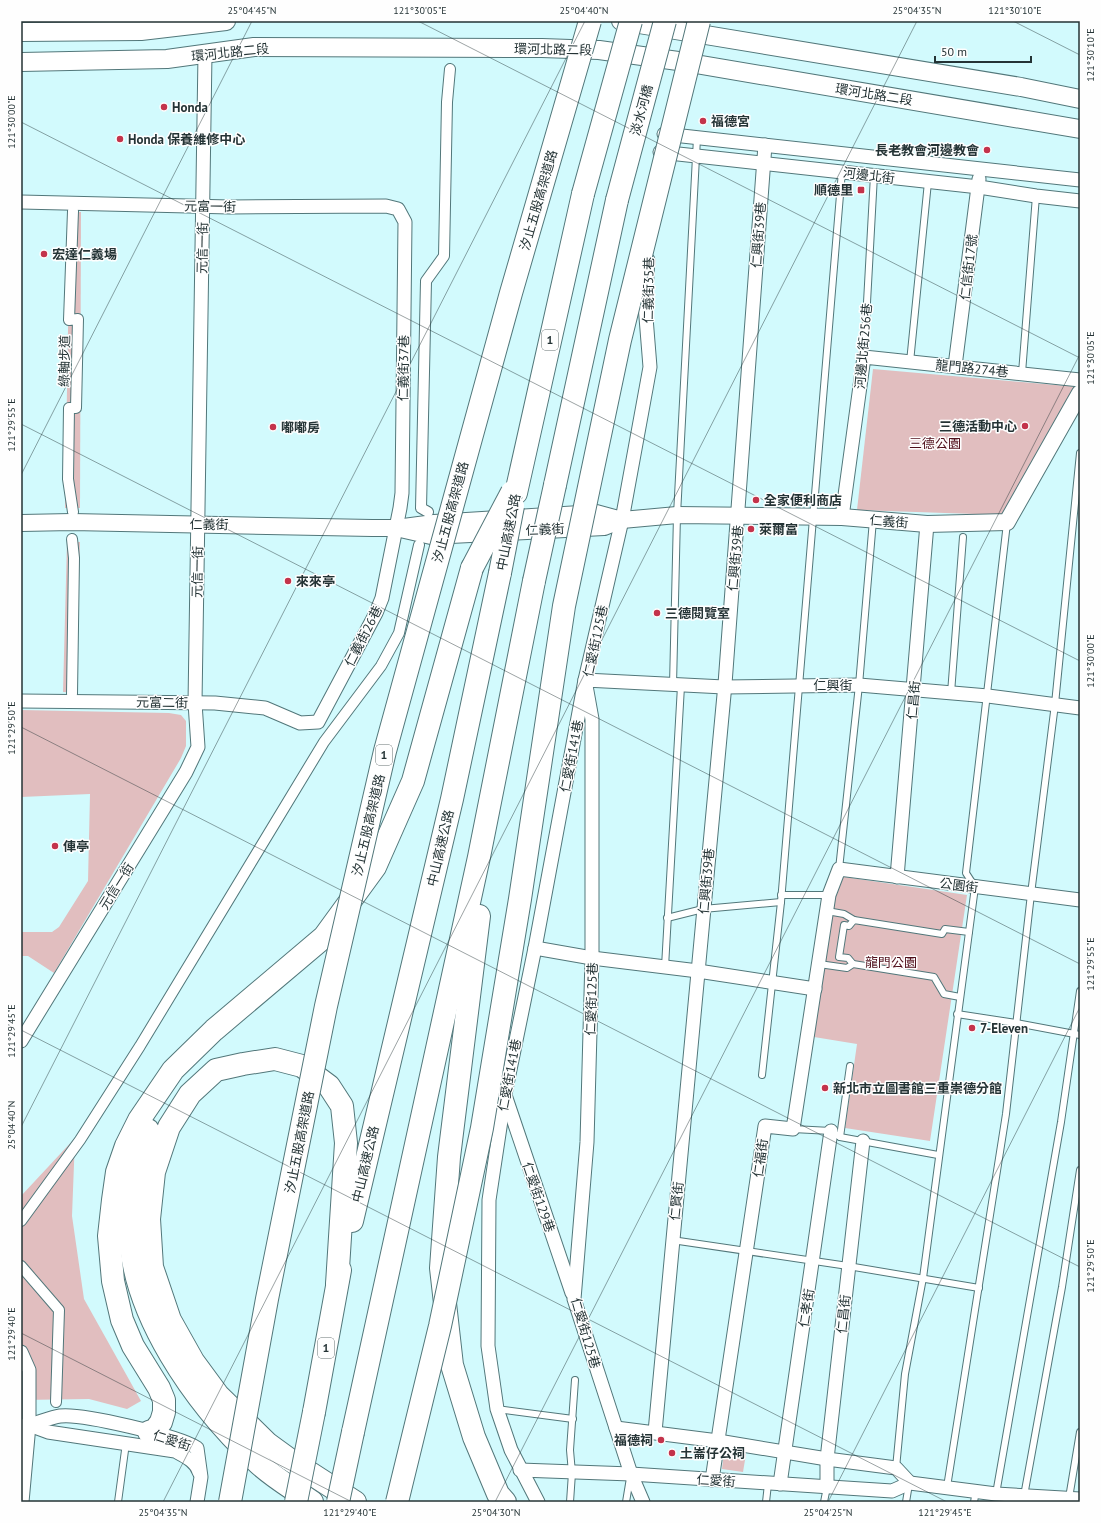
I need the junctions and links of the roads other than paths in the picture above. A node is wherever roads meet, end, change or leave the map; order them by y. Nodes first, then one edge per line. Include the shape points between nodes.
1 (226, 21) edge
2 (583, 21) edge
3 (590, 21) edge
4 (621, 21) edge
5 (631, 21) edge
6 (665, 21) edge
7 (699, 21) edge
8 (21, 32) edge
9 (578, 49) junction
10 (205, 54) junction
11 (678, 61) junction
12 (21, 62) edge
13 (450, 69) dead end
14 (1080, 99) edge
15 (1080, 129) edge
16 (664, 134) junction
17 (697, 138) junction
18 (765, 146) junction
19 (658, 152) junction
20 (696, 156) junction
21 (763, 163) junction
22 (981, 169) junction
23 (842, 171) junction
24 (874, 175) junction
25 (1080, 180) edge
26 (928, 182) junction
27 (979, 187) junction
28 (1036, 196) junction
29 (1080, 201) edge
30 (21, 202) edge
31 (203, 206) junction
32 (398, 209) joint
33 (73, 211) dead end
34 (864, 357) junction
35 (910, 362) junction
36 (955, 366) junction
37 (1022, 373) junction
38 (1080, 380) edge
39 (1080, 393) edge
40 (1080, 453) edge
41 (515, 491) junction
42 (72, 512) dead end
43 (428, 512) dead end
44 (677, 515) junction
45 (739, 515) junction
46 (842, 517) junction
47 (813, 518) junction
48 (873, 519) junction
49 (622, 520) junction
50 (1007, 522) junction
51 (21, 523) edge
52 (198, 524) junction
53 (927, 524) junction
54 (396, 528) junction
55 (963, 537) dead end
56 (72, 540) dead end
57 (419, 545) dead end
58 (585, 680) junction
59 (677, 685) junction
60 (800, 685) junction
61 (859, 685) junction
62 (724, 687) junction
63 (914, 689) junction
64 (951, 693) junction
65 (72, 694) dead end
66 (988, 696) junction
67 (21, 700) edge
68 (195, 703) junction
69 (1055, 704) junction
70 (1080, 708) edge
71 (300, 723) joint
72 (502, 741) junction
73 (839, 869) junction
74 (897, 877) junction
75 (975, 887) junction
76 (1031, 894) junction
77 (781, 895) junction
78 (829, 896) junction
79 (1080, 900) edge
80 (781, 902) junction
81 (703, 909) junction
82 (827, 911) junction
83 (667, 918) junction
84 (854, 920) junction
85 (969, 932) junction
86 (535, 948) junction
87 (592, 958) junction
88 (819, 964) junction
89 (853, 964) junction
90 (665, 967) junction
91 (698, 971) junction
92 (772, 983) junction
93 (814, 989) junction
94 (1080, 991) edge
95 (960, 997) junction
96 (957, 1014) junction
97 (1016, 1023) junction
98 (1077, 1034) edge
99 (21, 1041) edge
100 (189, 1053) junction
101 (850, 1066) dead end
102 (762, 1076) dead end
103 (505, 1094) junction
104 (793, 1129) junction
105 (835, 1134) junction
106 (863, 1141) junction
107 (938, 1155) junction
108 (1080, 1170) edge
109 (21, 1221) edge
110 (672, 1240) junction
111 (746, 1252) junction
112 (813, 1260) junction
113 (21, 1266) edge
114 (848, 1266) junction
115 (923, 1278) junction
116 (337, 1284) junction
117 (979, 1288) junction
118 (574, 1299) junction
119 (21, 1352) edge
120 (575, 1380) dead end
121 (56, 1402) dead end
122 (497, 1409) junction
123 (573, 1419) junction
124 (25, 1425) edge
125 (616, 1428) junction
126 (149, 1432) junction
127 (655, 1432) junction
128 (1080, 1432) edge
129 (718, 1441) junction
130 (126, 1443) junction
131 (785, 1452) junction
132 (827, 1459) junction
133 (896, 1468) junction
134 (520, 1470) junction
135 (572, 1473) junction
136 (631, 1474) junction
137 (201, 1477) junction
138 (712, 1480) junction
139 (910, 1483) junction
140 (774, 1484) junction
141 (827, 1487) junction
142 (947, 1487) junction
143 (996, 1494) junction
144 (975, 1497) edge
145 (1024, 1499) edge
146 (1072, 1500) edge
147 (22, 1502) edge
148 (118, 1502) edge
149 (197, 1502) edge
150 (230, 1502) edge
151 (296, 1502) edge
152 (312, 1502) edge
153 (338, 1502) edge
154 (355, 1502) edge
155 (397, 1502) edge
156 (504, 1502) edge
157 (538, 1502) edge
158 (570, 1502) edge
159 (626, 1502) edge
160 (644, 1502) edge
161 (766, 1502) edge
162 (824, 1502) edge
163 (906, 1502) edge

1 - 8 main road via 141,32
2 - 9 lane
3 - 150 highway, 汐止五股高架道路 / 1, bridge via 507,309 385,751 324,1013
4 - 14 main road
5 - 41 highway, 中山高速公路 / 1, bridge via 583,194
6 - 72 highway, 淡水河橋, bridge via 617,200
7 - 155 highway, bridge via 620,340 564,606 520,899 482,1128 440,1326
9 - 10 main road, 環河北路二段 via 254,47
9 - 11 main road, 環河北路二段
10 - 12 main road, 環河北路二段 via 143,60
10 - 31 street, 元信一街
11 - 15 main road, 環河北路二段
11 - 16 street, 仁義街35巷
13 - 43 street via 444,256 426,281 422,508
16 - 17 street, 河邊北街
16 - 19 street, 仁義街35巷
17 - 18 street, 河邊北街
17 - 20 lane
18 - 21 street, 仁興街39巷
18 - 22 street, 河邊北街
19 - 20 street, 河邊北街
19 - 49 street, 仁義街35巷 via 654,169 645,305 650,367
20 - 21 street, 河邊北街
20 - 44 lane
21 - 23 street, 河邊北街
21 - 45 street, 仁興街39巷
22 - 25 street, 河邊北街
22 - 27 street, 仁信街17號
23 - 24 street, 河邊北街
23 - 47 lane
24 - 26 street, 河邊北街
24 - 34 lane, 河邊北街256巷
26 - 27 street, 河邊北街
26 - 35 lane
27 - 28 street, 河邊北街
27 - 36 street, 仁信街17號
28 - 29 street, 河邊北街
28 - 37 lane
30 - 31 street, 元富一街
31 - 32 street, 元富一街 via 386,206
31 - 52 street, 元信一街
32 - 54 street, 仁義街37巷 via 405,222 402,493
33 - 42 street, 綠軸步道 via 69,320 78,320 76,408 69,408 68,479
34 - 35 street, 龍門路274巷
34 - 46 street, 河邊北街256巷
35 - 36 street, 龍門路274巷
36 - 37 street, 龍門路274巷
37 - 38 street, 龍門路274巷
39 - 50 street
40 - 69 lane
41 - 100 highway, bridge via 472,568 413,781 376,867 324,937
41 - 116 highway, 中山高速公路 / 1, bridge via 452,799
44 - 45 street, 仁義街
44 - 49 street, 仁義街
44 - 59 lane
45 - 47 street, 仁義街
45 - 62 street, 仁興街39巷
46 - 47 street, 仁義街
46 - 48 street, 仁義街
47 - 60 lane
48 - 53 street, 仁義街
48 - 61 lane
49 - 54 street, 仁義街 via 604,527 431,536
49 - 58 street, 仁愛街125巷
50 - 53 street, 仁義街
50 - 66 lane
51 - 52 street, 仁義街
52 - 54 street, 仁義街
52 - 68 street, 元信一街
53 - 63 street, 仁昌街
54 - 71 street, 仁義街26巷 via 382,598 376,613 318,722
55 - 64 lane
56 - 65 street
57 - 109 street via 399,633 381,666 324,742 140,1046 80,1140
58 - 59 street, 仁興街
58 - 86 street, 仁愛街141巷
58 - 87 street, 仁愛街125巷 via 592,719
59 - 62 street, 仁興街
59 - 83 lane
60 - 61 street, 仁興街
60 - 62 street, 仁興街
60 - 77 lane
61 - 63 street, 仁興街
61 - 73 lane
62 - 81 street, 仁興街39巷
63 - 64 street, 仁興街
63 - 74 street, 仁昌街
64 - 66 street, 仁興街
66 - 69 street, 仁興街
66 - 75 lane via 966,873
67 - 68 street, 元富二街
68 - 71 street, 元富二街 via 266,708
68 - 99 street, 元信一街 via 198,747 186,772
69 - 70 street, 仁興街
69 - 76 lane
72 - 153 highway, bridge
72 - 156 highway via 449,1157 441,1268 452,1365 474,1437 498,1494
73 - 74 street, 公園街
73 - 78 street
74 - 75 street, 公園街
75 - 76 street, 公園街
75 - 85 lane
76 - 79 street, 公園街
76 - 97 lane
77 - 78 lane
77 - 80 lane
78 - 82 street
80 - 81 lane
80 - 92 lane
81 - 83 lane
81 - 91 street, 仁興街39巷
82 - 84 lane via 844,914
82 - 88 street
83 - 90 lane
84 - 85 lane via 942,934 945,929
84 - 89 lane via 849,926 844,925 839,956 848,958
85 - 95 lane
86 - 87 street
86 - 103 street, 仁愛街141巷
87 - 90 street
87 - 118 street, 仁愛街125巷 via 587,1142
88 - 89 lane via 847,968
88 - 93 street
89 - 95 lane via 934,977 944,994
90 - 91 street
91 - 92 street
91 - 110 street, 仁賢街
92 - 93 street
92 - 102 lane
93 - 104 street
94 - 98 lane
95 - 96 lane
96 - 97 lane
96 - 107 lane
97 - 98 lane
97 - 117 lane via 1006,1114
98 - 143 lane
100 - 126 highway via 169,1075 139,1120 117,1172 112,1200 110,1251 113,1281 122,1320 133,1346 164,1400 161,1422 155,1430
100 - 152 highway via 166,1088 140,1150 132,1190 130,1221 135,1269 144,1300 175,1364 210,1411 257,1462
101 - 105 lane
103 - 118 street, 仁愛街129巷
103 - 122 street, 仁愛街141巷 via 490,1200 487,1293 488,1346
104 - 105 lane
104 - 111 street, 仁福街 via 765,1126
105 - 106 lane
105 - 112 street, 仁孝街
106 - 107 lane
106 - 114 street, 仁昌街
107 - 115 lane
108 - 145 lane via 1061,1295
110 - 111 lane
110 - 127 street, 仁賢街
111 - 112 lane
111 - 129 street, 仁福街
112 - 114 lane
112 - 131 street, 仁孝街
113 - 121 street via 59,1310
114 - 115 lane
114 - 132 street, 仁昌街
115 - 117 lane
115 - 133 lane via 904,1374
116 - 151 highway, 中山高速公路 / 1, bridge
116 - 154 highway via 346,1143 342,1106 329,1086 302,1066 275,1060 216,1070 190,1094 169,1127 154,1172 149,1219 152,1267 170,1320 193,1361 218,1395 268,1444
117 - 142 lane
118 - 125 street, 仁愛街125巷
119 - 124 street via 29,1370
120 - 123 lane
122 - 123 lane
122 - 134 street, 仁愛街141巷
123 - 135 lane via 570,1450
124 - 126 street, 仁愛街 via 60,1416 90,1419
124 - 130 street, 仁愛街 via 48,1432
124 - 147 street
125 - 127 street
125 - 136 street, 仁愛街125巷
126 - 137 street, 仁愛街 via 175,1438 197,1448
127 - 129 street
128 - 146 lane
129 - 131 street
129 - 138 street, 仁福街
130 - 137 street, 仁愛街 via 175,1451 189,1459 198,1468
130 - 148 lane
131 - 132 street
131 - 140 street, 仁孝街
132 - 133 street
132 - 141 street, 仁昌街
133 - 139 street
134 - 135 street, 仁愛街
134 - 157 street, 仁愛街141巷
135 - 136 street, 仁愛街
135 - 158 lane
136 - 138 street, 仁愛街
136 - 159 lane
136 - 160 street
137 - 149 street
138 - 140 street, 仁愛街
139 - 141 street, 仁愛街 via 892,1491
139 - 142 street, 仁愛街
139 - 163 lane
140 - 141 street, 仁愛街
140 - 161 lane
141 - 162 lane
142 - 144 street, 仁愛街
143 - 144 street, 仁愛街
143 - 145 street, 仁愛街
145 - 146 street, 仁愛街

